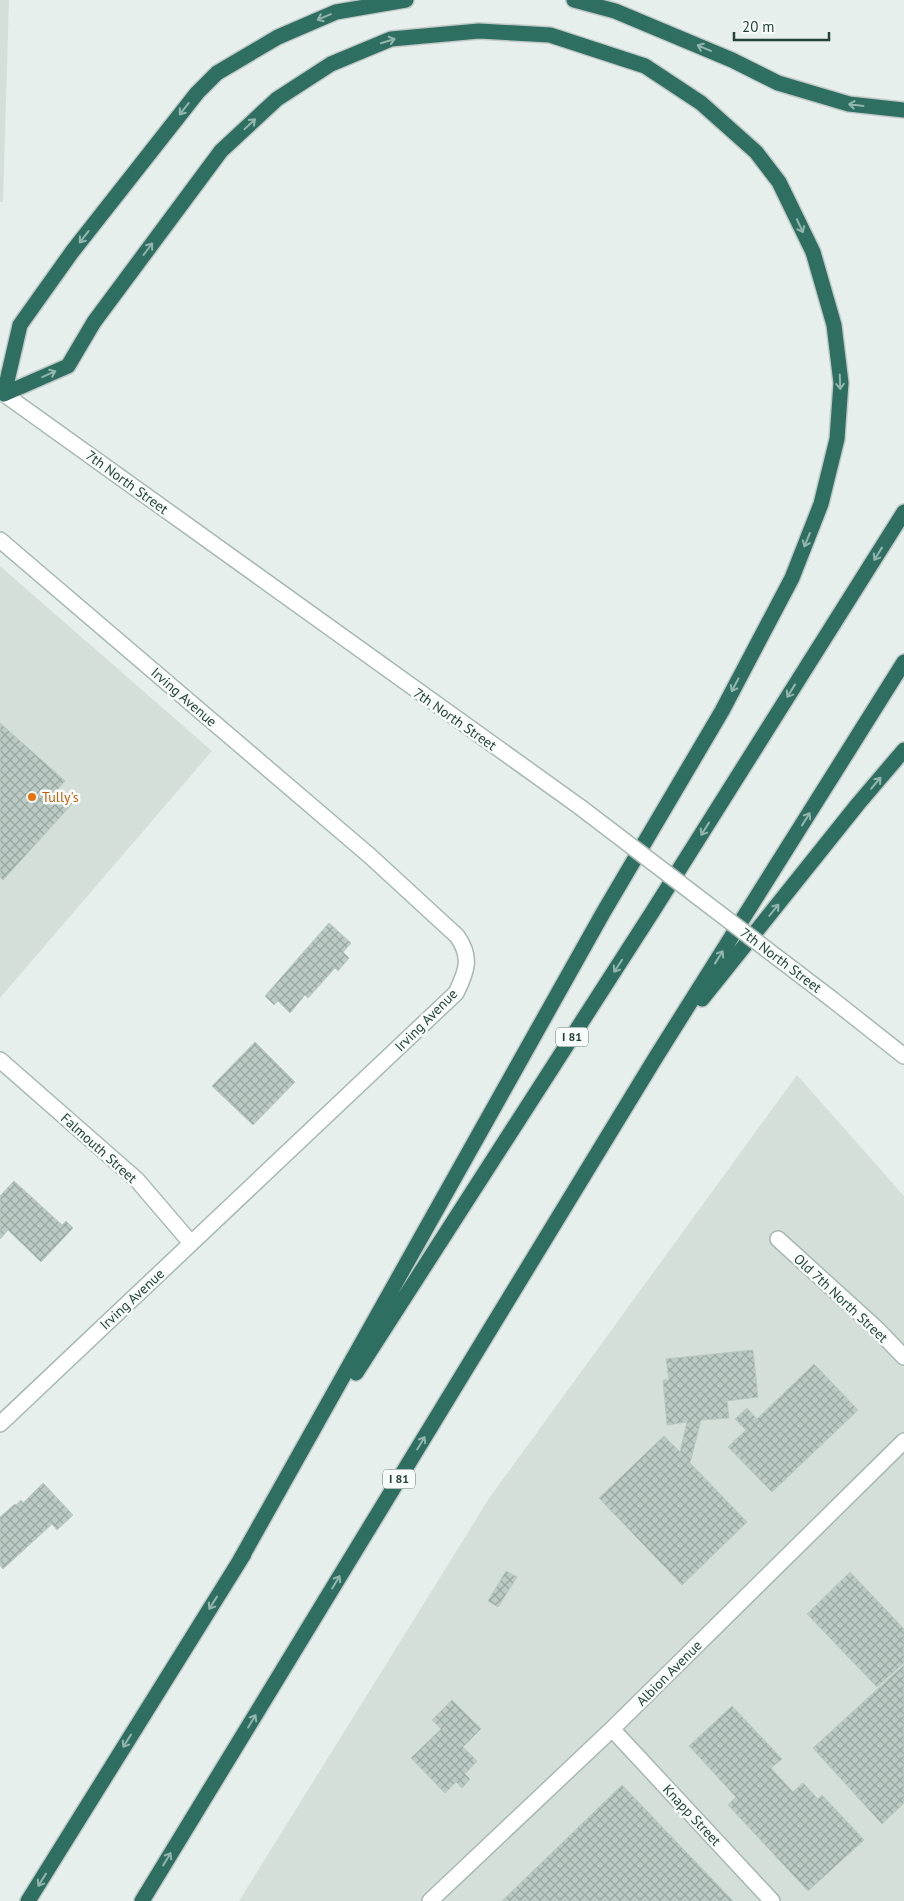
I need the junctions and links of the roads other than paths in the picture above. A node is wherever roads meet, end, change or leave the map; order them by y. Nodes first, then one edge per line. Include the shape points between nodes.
1 (406, 0) edge
2 (574, 0) edge
3 (904, 110) edge
4 (2, 395) edge
5 (904, 512) edge
6 (0, 540) edge
7 (904, 662) edge
8 (904, 750) edge
9 (904, 1056) edge
10 (656, 1057) junction
11 (0, 1060) edge
12 (778, 1239) dead end
13 (192, 1242) junction
14 (904, 1357) edge
15 (0, 1424) edge
16 (904, 1441) edge
17 (238, 1562) junction
18 (612, 1728) junction
19 (28, 1901) edge
20 (142, 1901) edge
21 (430, 1901) edge
22 (772, 1901) edge

1 -> 4 highway via 336,12 278,36 217,73 197,93 72,252 20,325
3 -> 2 highway via 849,104 778,83 615,10
4 - 9 street, 7th North Street, bridge via 580,808
4 -> 17 highway via 68,366 94,322 222,151 278,99 332,64 391,39 479,31 550,35 644,66 701,103 756,152 779,182 812,252 834,325 841,383 837,439 821,504 792,578 722,711 603,913
5 -> 17 highway, I 81
6 - 13 street, Irving Avenue via 370,856 466,948 466,972 456,993
10 -> 7 highway, I 81
10 -> 8 highway
20 -> 10 highway, I 81
11 - 13 street, Falmouth Street via 137,1180
12 - 14 street, Old 7th North Street
13 - 15 street, Irving Avenue
16 - 18 street, Albion Avenue
17 -> 19 highway, I 81
18 - 21 street, Albion Avenue
18 - 22 street, Knapp Street

